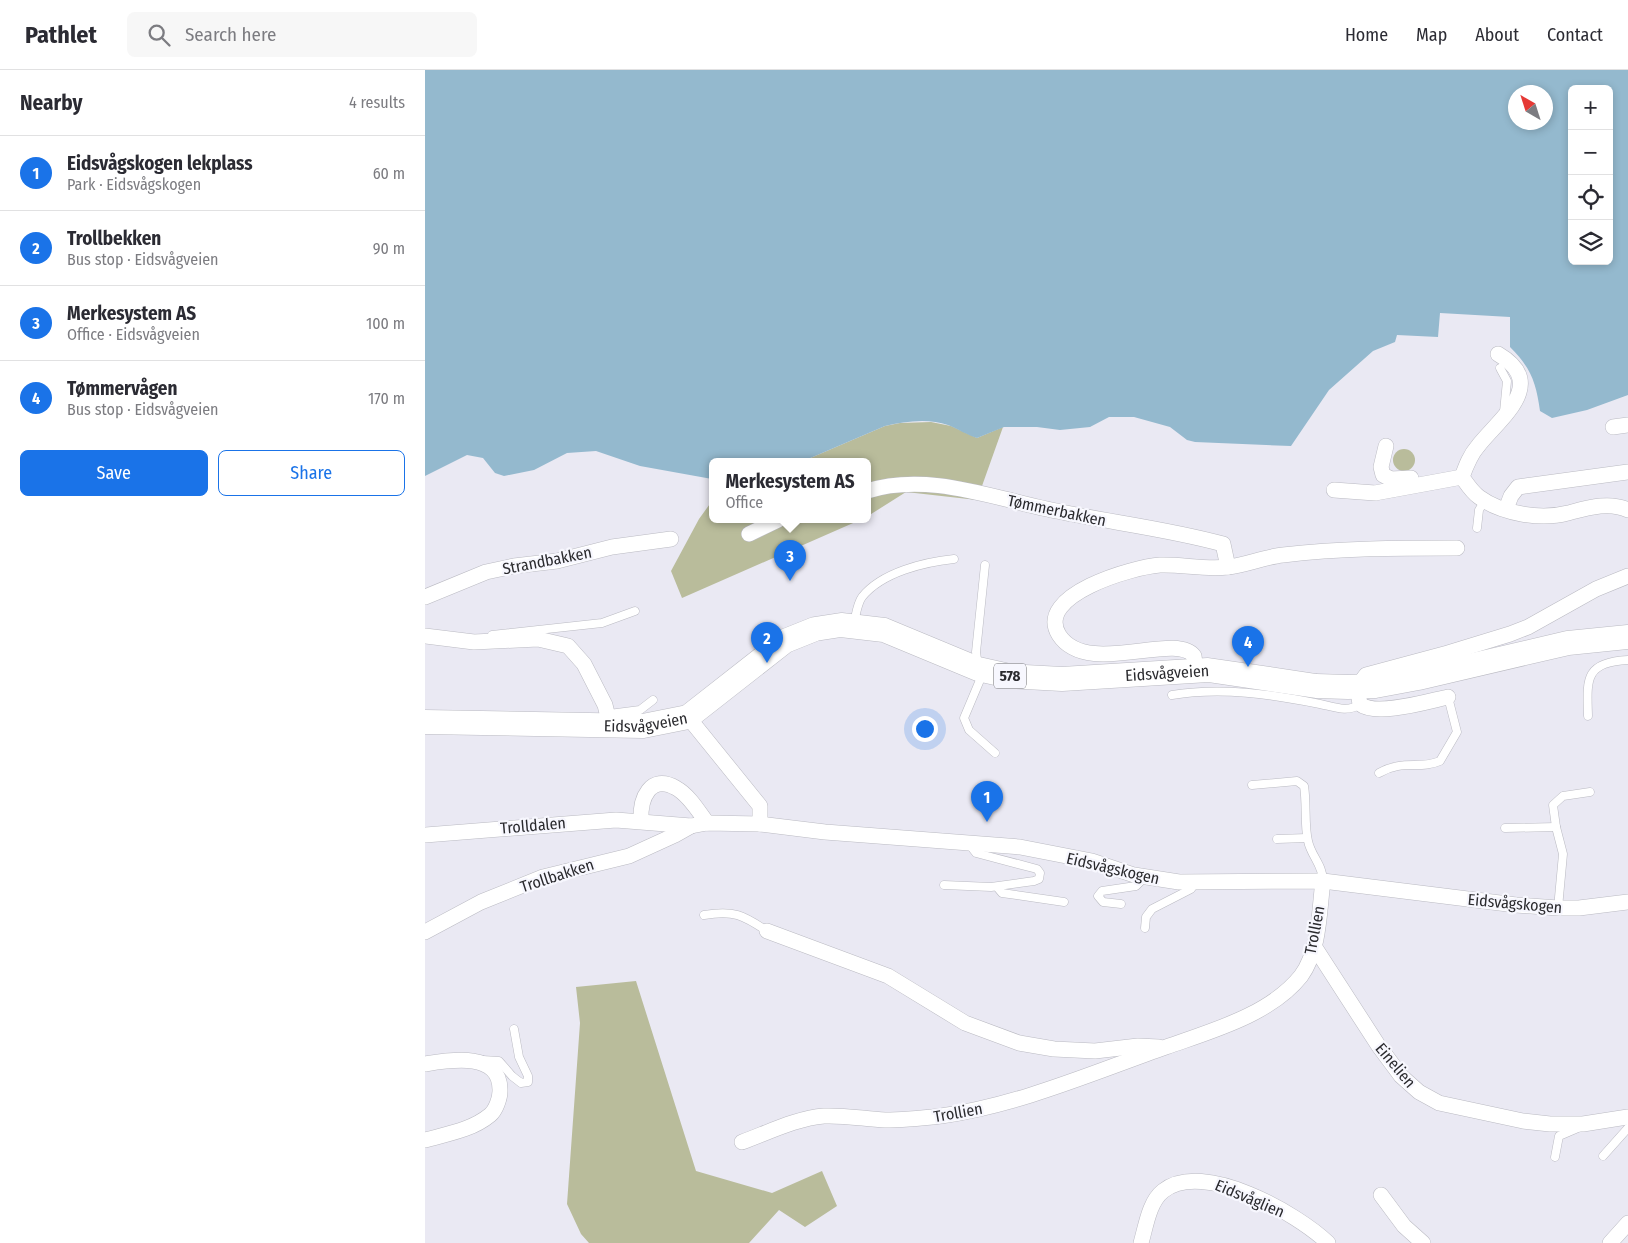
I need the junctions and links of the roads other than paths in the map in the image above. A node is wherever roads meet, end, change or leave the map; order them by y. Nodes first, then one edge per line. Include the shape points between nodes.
1 (1499, 361) dead end
2 (1386, 446) dead end
3 (1628, 472) edge
4 (1462, 477) junction
5 (871, 490) edge
6 (1334, 490) dead end
7 (1485, 500) junction
8 (1506, 509) junction
9 (1628, 510) edge
10 (772, 523) edge
11 (1477, 528) dead end
12 (749, 534) dead end
13 (671, 539) dead end
14 (1457, 548) dead end
15 (954, 559) dead end
16 (985, 565) dead end
17 (1228, 567) junction
18 (1628, 576) edge
19 (426, 596) edge
20 (635, 611) dead end
21 (854, 625) junction
22 (425, 636) edge
23 (1628, 637) edge
24 (479, 641) junction
25 (1628, 660) edge
26 (978, 669) junction
27 (1196, 670) junction
28 (1172, 695) dead end
29 (1359, 695) junction
30 (1448, 697) joint
31 (653, 700) dead end
32 (1587, 716) dead end
33 (688, 717) junction
34 (610, 720) junction
35 (425, 722) edge
36 (995, 753) dead end
37 (1379, 772) dead end
38 (1252, 785) dead end
39 (1590, 792) dead end
40 (641, 820) junction
41 (707, 823) junction
42 (760, 824) junction
43 (691, 826) junction
44 (1556, 827) junction
45 (1505, 828) dead end
46 (425, 835) edge
47 (1307, 838) junction
48 (1277, 839) dead end
49 (968, 842) junction
50 (1145, 877) junction
51 (1323, 881) junction
52 (1195, 882) junction
53 (944, 885) dead end
54 (997, 887) junction
55 (1064, 902) dead end
56 (1628, 902) edge
57 (1121, 904) dead end
58 (1558, 908) junction
59 (704, 915) dead end
60 (1145, 928) dead end
61 (767, 931) joint
62 (425, 932) edge
63 (1314, 946) junction
64 (513, 1029) dead end
65 (1168, 1046) junction
66 (473, 1060) junction
67 (425, 1064) edge
68 (1628, 1117) edge
69 (1583, 1124) junction
70 (1628, 1128) edge
71 (425, 1140) edge
72 (741, 1142) dead end
73 (1603, 1156) dead end
74 (1555, 1157) dead end
75 (1381, 1195) dead end
76 (1628, 1223) edge
77 (1141, 1243) edge
78 (1328, 1243) edge
79 (1423, 1243) edge
80 (1610, 1243) edge

1 - 4 street via 1515,366 1520,380 1513,405 1476,448
2 - 4 street via 1381,467 1387,478 1400,480 1447,474
3 - 8 street via 1518,488
4 - 6 street via 1375,493
4 - 7 street via 1475,494
5 - 17 street, Tømmerbakken via 901,484 930,484 1046,509 1180,532 1223,544
7 - 8 street
7 - 11 lane via 1479,510
8 - 9 street via 1534,516 1566,514 1598,506 1619,506
10 - 12 street
13 - 19 street, Strandbakken via 486,572
14 - 17 street via 1291,554
15 - 21 lane via 923,563 874,587 859,602
16 - 26 lane via 977,645
17 - 27 street via 1160,565 1138,569 1073,594 1056,616 1056,628 1061,638 1080,650 1111,654 1180,647 1194,656
18 - 29 street via 1581,596 1528,627 1456,651 1377,670 1363,677
20 - 24 lane via 602,623 505,633
21 - 26 main road, Eidsvågveien / 578 via 898,635
21 - 33 main road, Eidsvågveien / 578 via 815,629 785,641
22 - 24 street
23 - 29 main road, Eidsvågveien / 578 via 1567,643
24 - 34 street via 538,639 569,646 584,664
25 - 32 lane via 1602,665 1591,674 1587,684
26 - 27 main road, Eidsvågveien / 578 via 1045,679
26 - 36 lane via 980,680 964,718 969,730
27 - 29 main road, Eidsvågveien / 578 via 1221,671
28 - 29 lane via 1212,691 1285,698 1345,709
29 - 30 street, Eidsvågveien via 1367,708 1379,709
30 - 37 lane via 1457,732 1440,761 1397,764
31 - 34 lane via 640,710
33 - 34 main road, Eidsvågveien / 578 via 643,726
33 - 42 street via 760,806
34 - 35 main road, Eidsvågveien / 578
38 - 47 lane via 1297,782 1304,786
39 - 44 lane via 1569,794 1555,802
40 - 41 street via 644,795 653,787 664,784 677,788
40 - 43 street, Trolldalen
40 - 46 street, Trolldalen via 575,822
41 - 42 street, Trolldalen
41 - 43 street, Trolldalen
42 - 49 street, Eidsvågskogen
43 - 62 street, Trollbakken via 629,856 543,877 481,902
44 - 45 lane
44 - 58 lane via 1563,854
47 - 48 lane
47 - 51 lane via 1322,870
49 - 50 street, Eidsvågskogen via 1092,861
49 - 54 lane via 976,852 1029,865 1040,873 1039,879 1034,881
50 - 52 street, Eidsvågskogen
50 - 57 lane via 1136,886 1102,891 1098,896 1103,902
51 - 52 street, Eidsvågskogen
51 - 58 street, Eidsvågskogen
51 - 63 street, Trollien
52 - 60 lane via 1191,889 1152,909 1146,916
53 - 54 lane
54 - 55 lane via 1002,893
56 - 58 street, Eidsvågskogen
59 - 61 lane via 735,913
61 - 65 street, Trollien via 888,976 965,1023 1019,1043 1095,1051
63 - 65 street, Trollien via 1301,975 1270,1004 1213,1031
63 - 69 street, Einelien via 1378,1045 1401,1076 1419,1092 1439,1103 1523,1121
64 - 66 lane via 528,1082 516,1080 499,1061
65 - 72 street, Trollien via 1091,1076 986,1108 898,1120 825,1116
66 - 67 street
66 - 71 street via 490,1067 497,1077 499,1096 492,1113 466,1128
68 - 69 street, Einelien
69 - 74 lane, Einelien via 1559,1136
70 - 73 lane
75 - 79 street via 1404,1226
76 - 80 street
77 - 78 street, Eidsvåglien via 1155,1201 1176,1184 1191,1180 1212,1181 1269,1204 1305,1223

